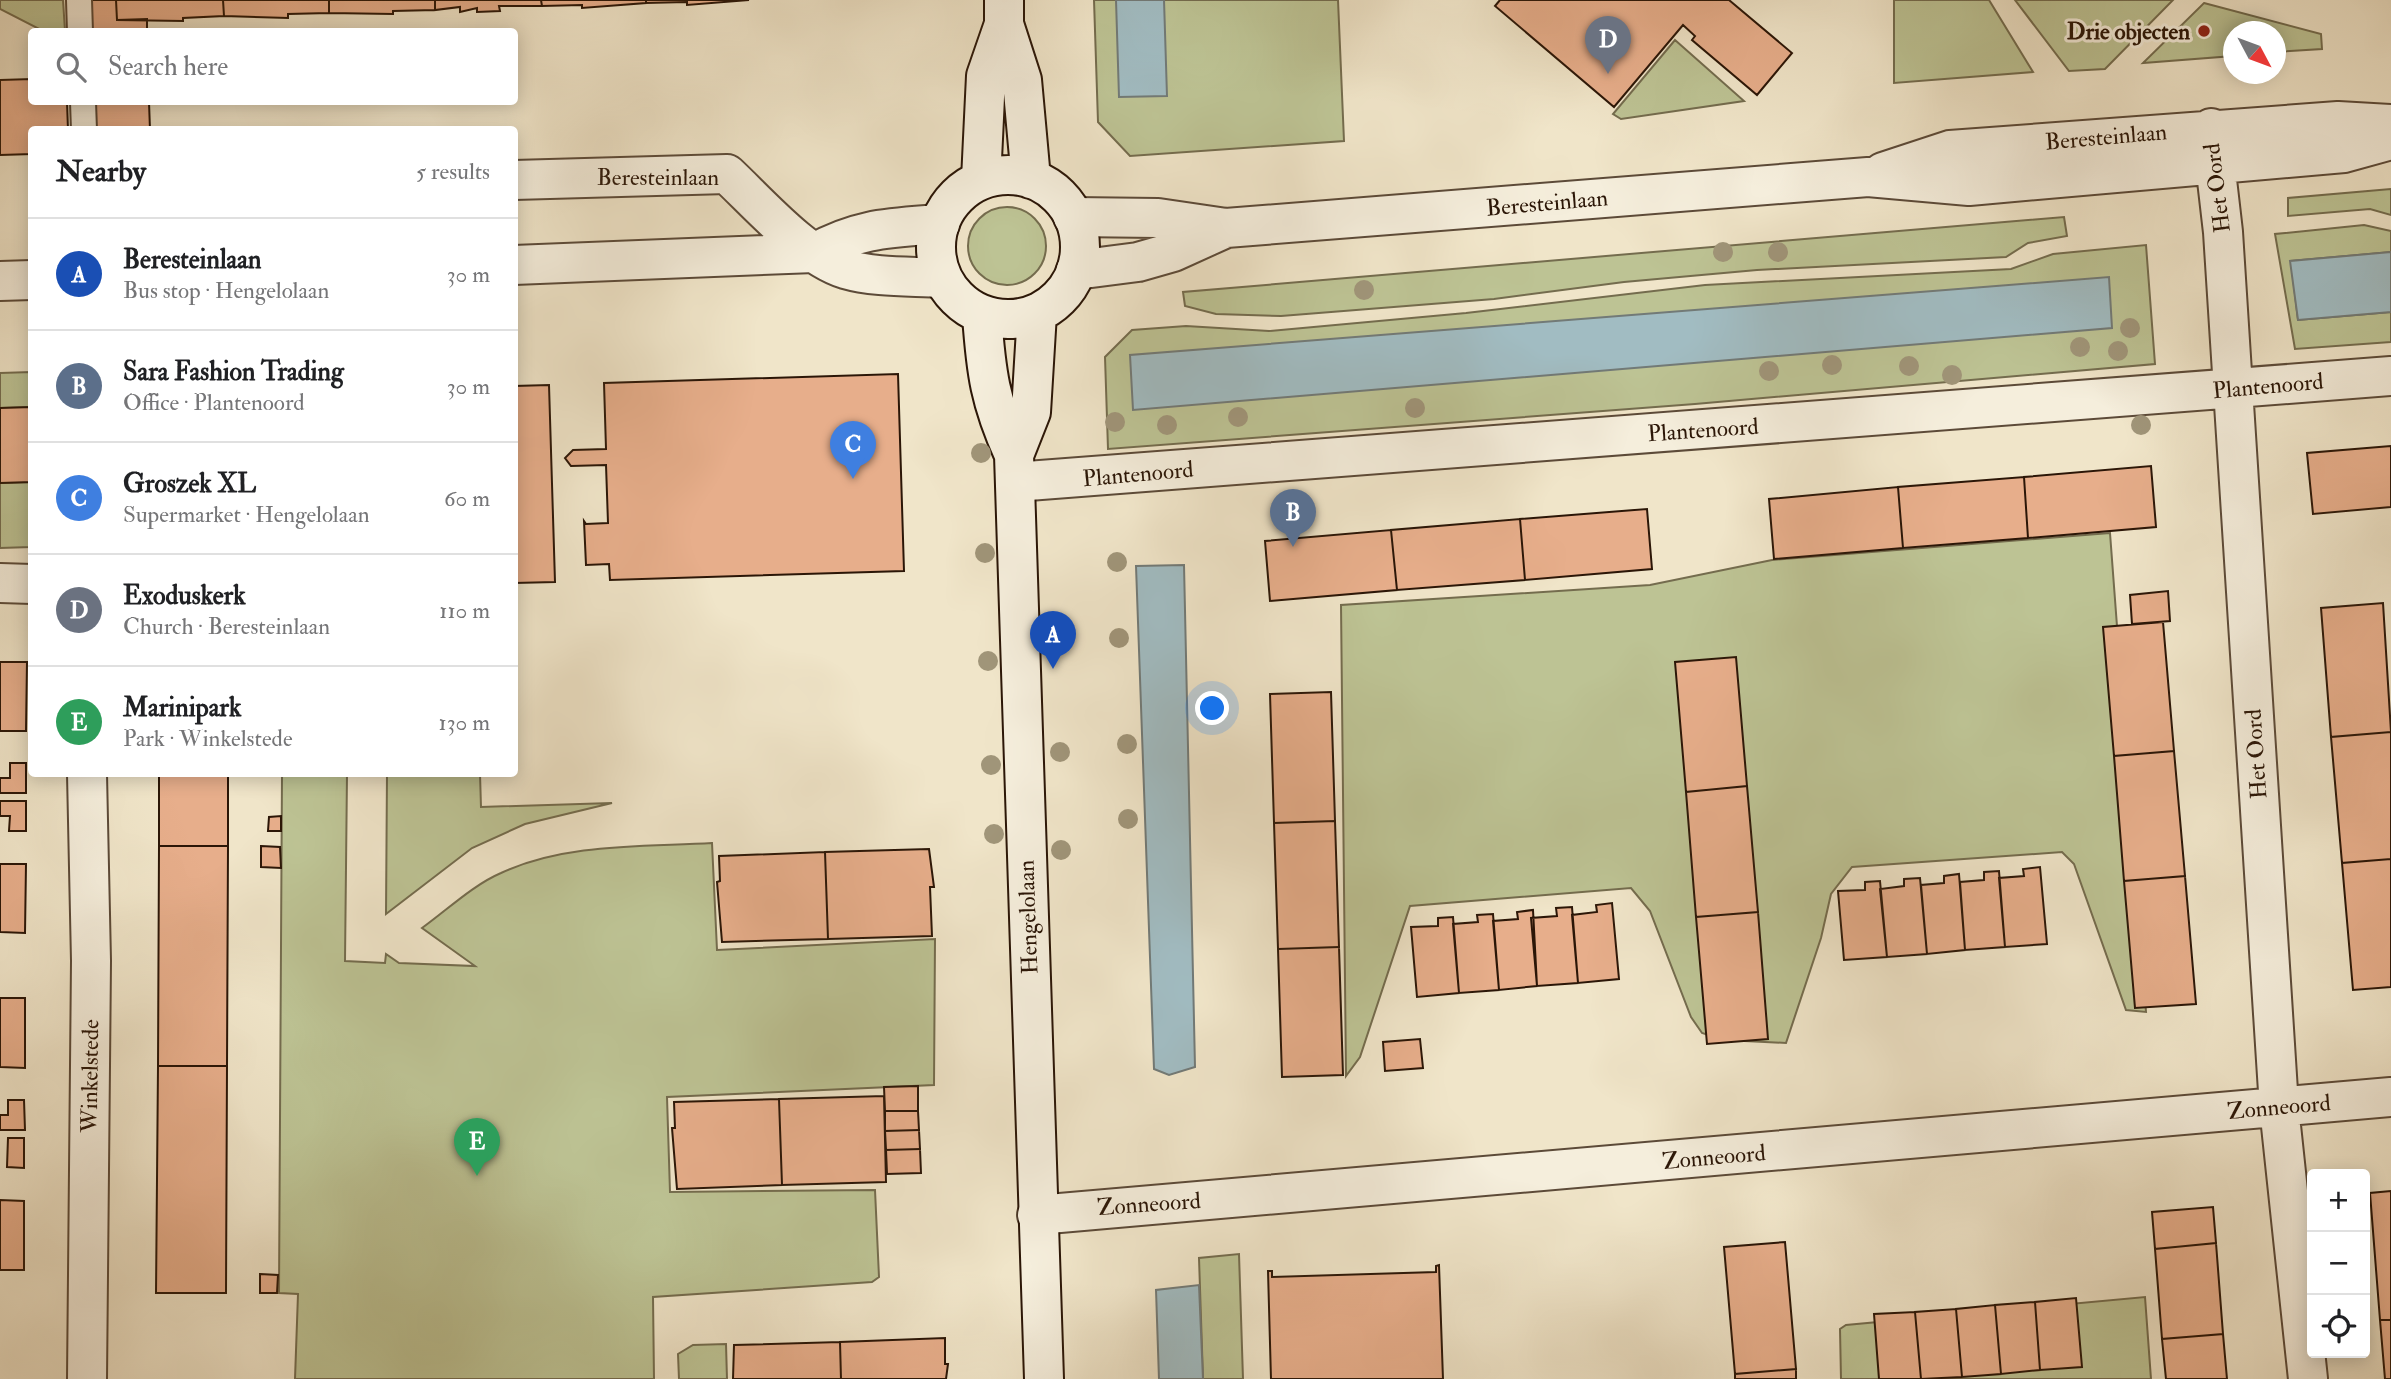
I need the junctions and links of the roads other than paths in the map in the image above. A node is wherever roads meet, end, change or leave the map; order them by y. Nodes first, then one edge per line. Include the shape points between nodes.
1 (79, 0) edge
2 (1004, 12) edge
3 (80, 28) edge
4 (83, 105) edge
5 (2391, 124) edge
6 (84, 126) edge
7 (2391, 140) edge
8 (2213, 146) junction
9 (1031, 179) junction
10 (518, 180) edge
11 (981, 180) junction
12 (1073, 217) junction
13 (940, 224) junction
14 (1226, 228) junction
15 (814, 253) junction
16 (518, 265) edge
17 (1076, 270) junction
18 (943, 278) junction
19 (28, 280) edge
20 (0, 281) edge
21 (1037, 313) junction
22 (982, 315) junction
23 (2391, 376) edge
24 (2232, 389) junction
25 (1015, 468) junction
26 (0, 583) edge
27 (28, 584) edge
28 (86, 777) edge
29 (2391, 1097) edge
30 (2279, 1107) junction
31 (1037, 1214) junction
32 (87, 1379) edge
33 (1044, 1379) edge
34 (2308, 1379) edge

1 - 3 lane
2 - 9 street via 1022,80
2 - 11 street via 986,76
4 - 6 lane
5 - 8 street, Beresteinlaan via 2339,121
7 - 8 street, Beresteinlaan via 2344,153
8 - 14 street, Beresteinlaan via 1950,150 1868,177
8 - 24 street, Het Oord
9 - 11 street via 997,176
9 - 12 street via 1060,197
10 - 15 street, Beresteinlaan via 727,174
11 - 13 street via 956,198
12 - 14 street, Beresteinlaan via 1158,218
12 - 17 street via 1080,244
13 - 15 street, Beresteinlaan via 845,236
13 - 18 street via 936,251
14 - 17 street, Beresteinlaan via 1138,262
15 - 16 street, Beresteinlaan
15 - 18 street, Beresteinlaan via 855,271
17 - 21 street via 1061,296
18 - 22 street via 963,304
19 - 20 street
21 - 22 street via 1010,319
21 - 25 street, Hengelolaan via 1031,412
22 - 25 street, Hengelolaan via 986,376
23 - 24 street, Plantenoord
24 - 25 street, Plantenoord
24 - 30 street, Het Oord
25 - 31 street, Hengelolaan
26 - 27 street
28 - 32 street, Winkelstede via 91,961
29 - 30 street, Zonneoord
30 - 31 street, Zonneoord
30 - 34 street, Het Oord
31 - 33 street, Hengelolaan

